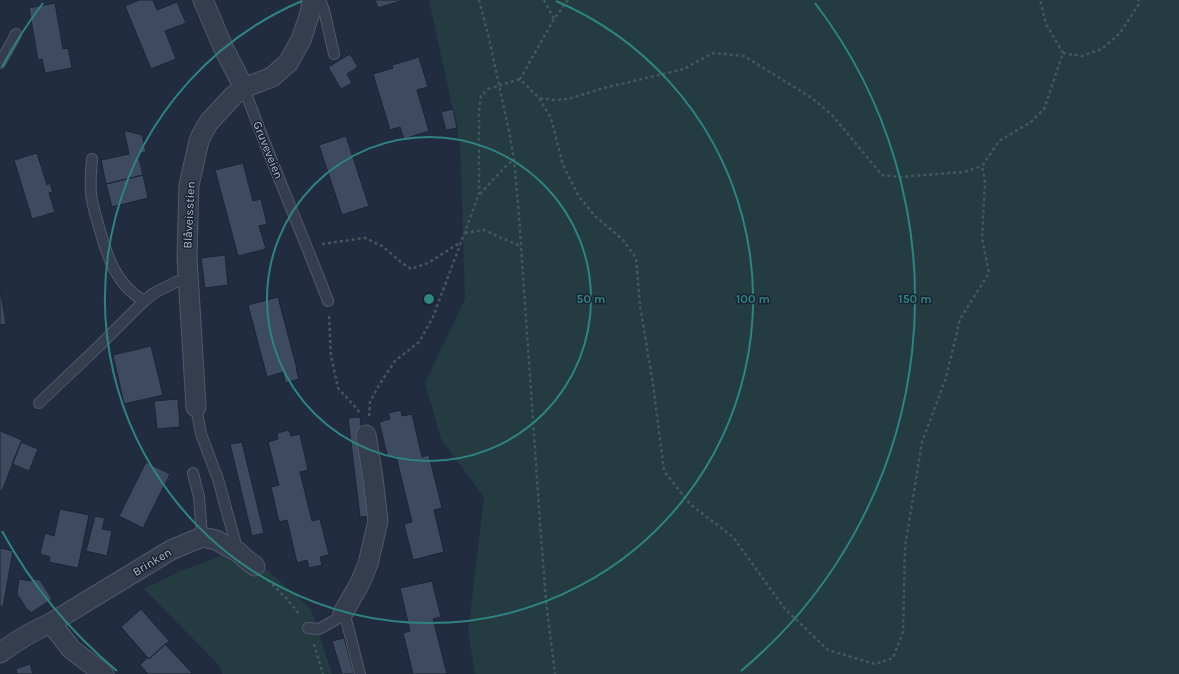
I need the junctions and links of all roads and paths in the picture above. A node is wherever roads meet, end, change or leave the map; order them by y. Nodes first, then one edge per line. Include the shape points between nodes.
1 (203, 0) edge
2 (312, 0) edge
3 (320, 0) edge
4 (479, 0) edge
5 (544, 0) edge
6 (568, 0) edge
7 (1040, 0) edge
8 (1139, 0) edge
9 (554, 18) junction
10 (16, 34) dead end
11 (1063, 53) junction
12 (334, 54) dead end
13 (0, 63) edge
14 (520, 79) junction
15 (244, 88) junction
16 (539, 98) junction
17 (514, 159) junction
18 (92, 160) dead end
19 (982, 166) junction
20 (480, 194) junction
21 (465, 233) junction
22 (462, 242) junction
23 (520, 246) junction
24 (307, 247) junction
25 (189, 279) junction
26 (144, 301) junction
27 (328, 301) joint
28 (39, 402) dead end
29 (196, 407) joint
30 (366, 435) junction
31 (193, 473) dead end
32 (202, 536) junction
33 (238, 552) junction
34 (255, 566) dead end
35 (343, 613) junction
36 (51, 623) junction
37 (308, 628) dead end
38 (0, 653) edge
39 (83, 668) edge
40 (104, 674) edge
41 (360, 674) edge
42 (554, 674) edge

1 - 15 street, Gruveveien
2 - 15 street, Blåveisstien via 302,40 288,63 272,77
3 - 12 lane
4 - 17 path
5 - 9 path
6 - 9 path
7 - 11 path via 1046,24
8 - 11 path via 1120,33 1102,49 1082,56
9 - 14 path
10 - 13 lane
11 - 19 path via 1044,109 1031,122 999,141
14 - 16 path
14 - 20 path, bridge via 488,90 481,96
15 - 24 lane, Gruveveien
15 - 25 street, Blåveisstien via 209,122 199,141 188,192
16 - 19 path via 568,99 684,69 713,53 744,56 812,98 832,115 882,175 899,177 964,172
16 - 19 path via 551,118 563,165 579,197 596,217 622,239 636,258 640,306 664,471 690,504 733,537 785,609 828,650 875,664 893,658 903,632 905,547 922,442 946,378 960,318 989,273 982,238 985,182
17 - 20 path
17 - 23 path
18 - 26 lane via 91,195 105,250 126,289
20 - 21 path
21 - 22 path
21 - 23 path via 484,230
22 - 24 path via 428,263 411,269 382,246 364,238
22 - 30 path via 433,317 419,342 395,361 370,402
23 - 42 path via 541,545
24 - 27 lane, Gruveveien
25 - 26 lane via 176,282
25 - 29 street, Blåveisstien
26 - 28 lane
27 - 30 path via 331,356 338,388 358,410
29 - 33 lane via 201,434 218,479
30 - 35 street via 378,521 368,564
31 - 32 lane via 199,497
32 - 33 street via 216,540
32 - 36 street, Brinken via 171,550
33 - 34 street
35 - 37 lane via 319,629
35 - 41 lane
36 - 38 street, Brinken via 36,629
36 - 39 street
39 - 40 street

